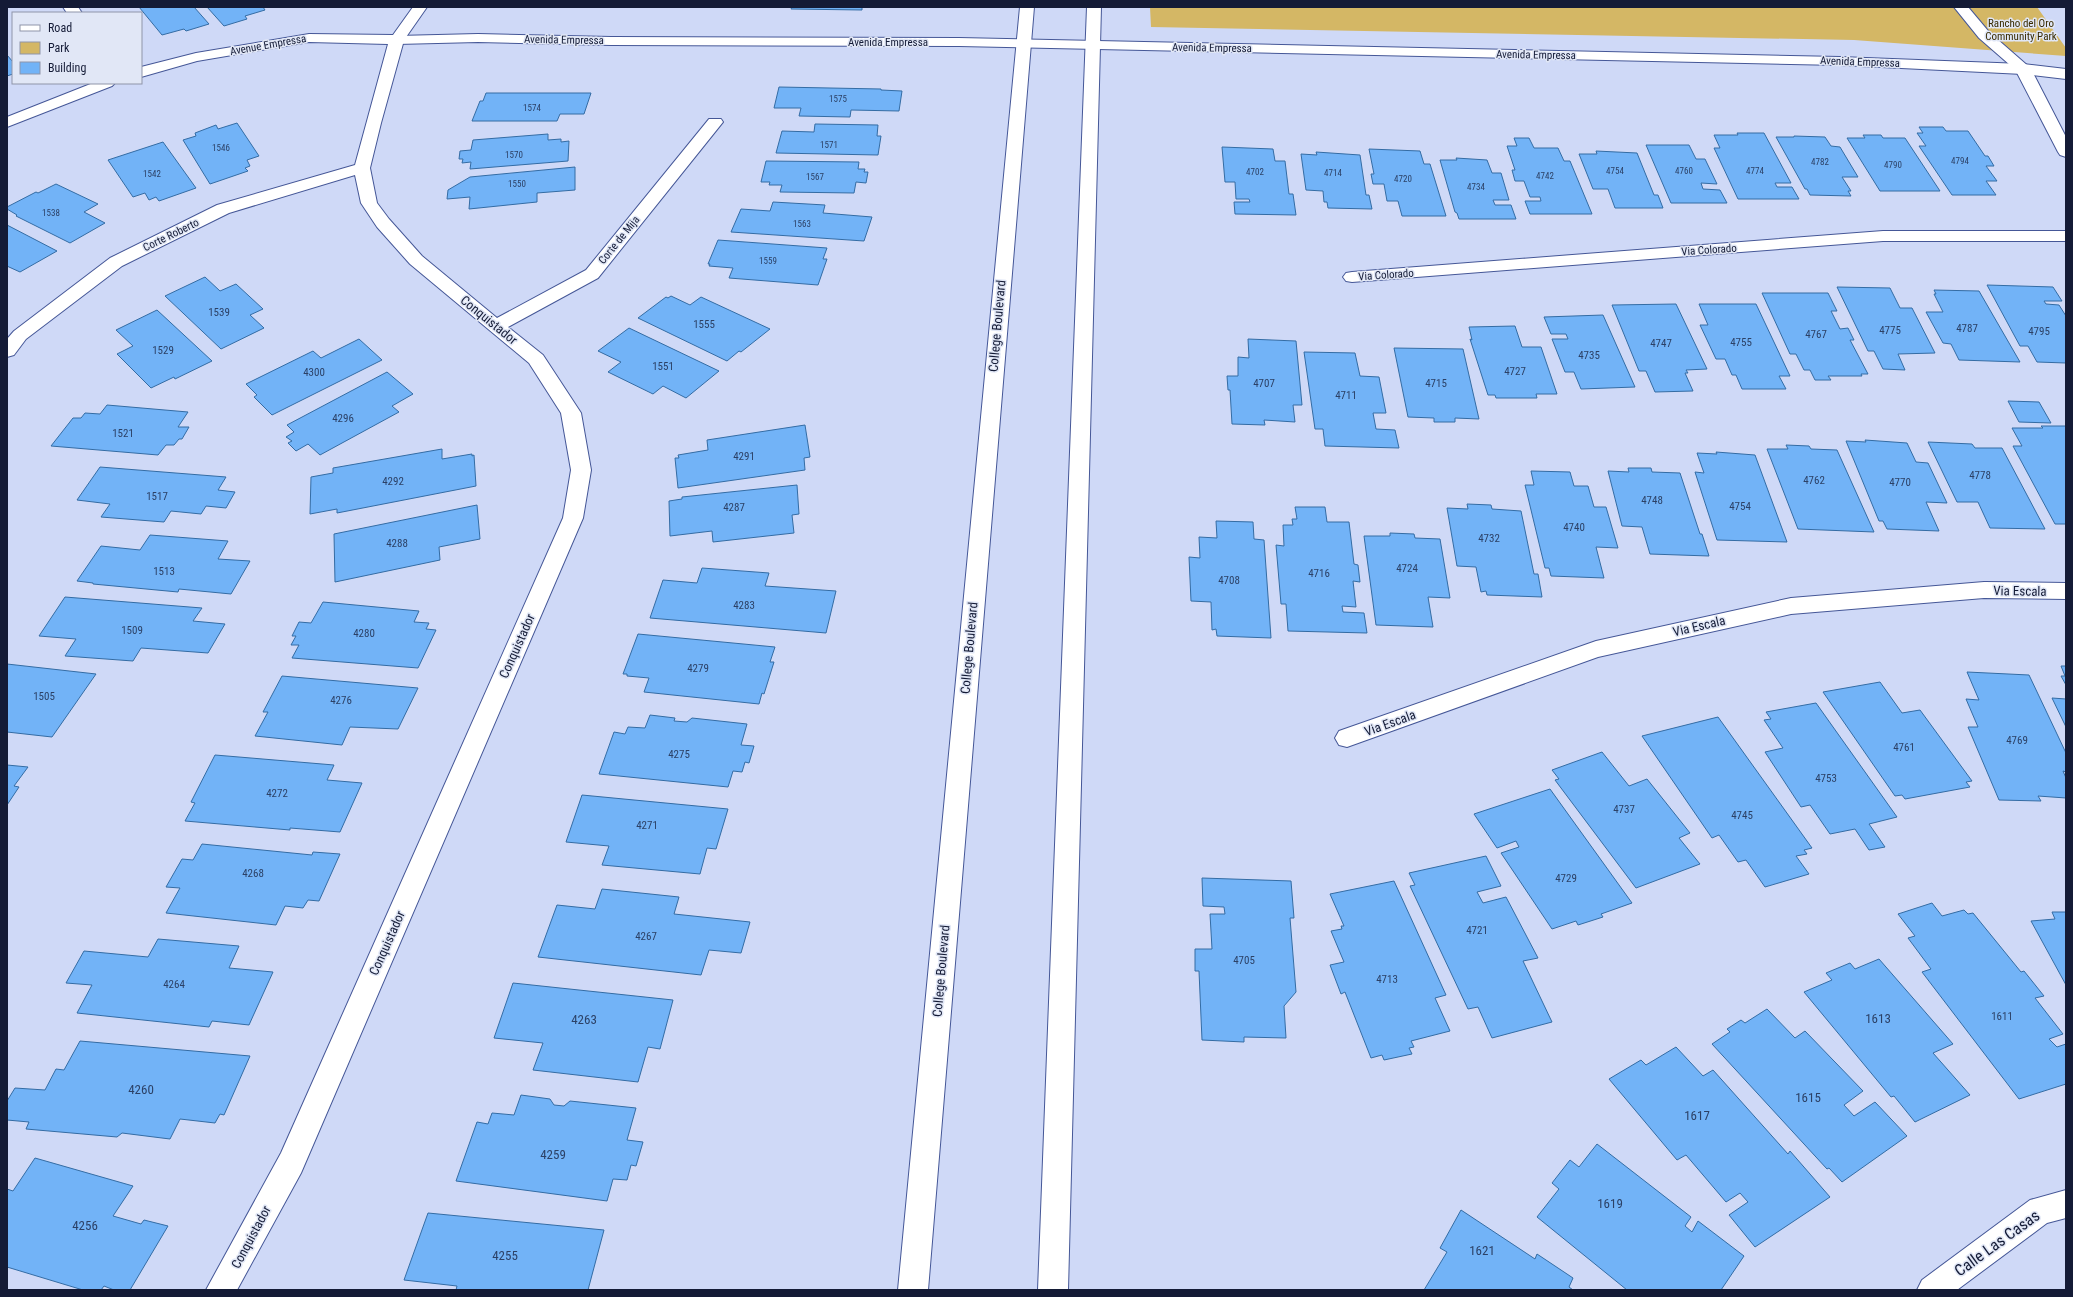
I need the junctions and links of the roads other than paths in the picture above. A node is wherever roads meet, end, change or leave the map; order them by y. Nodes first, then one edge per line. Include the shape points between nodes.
1 (420, 7) edge
2 (1027, 7) edge
3 (1094, 7) edge
4 (1961, 7) edge
5 (397, 40) junction
6 (1022, 44) junction
7 (1093, 46) junction
8 (2023, 69) junction
9 (142, 72) edge
10 (2066, 74) edge
11 (104, 84) edge
12 (7, 122) edge
13 (715, 122) dead end
14 (2066, 152) edge
15 (362, 168) junction
16 (2066, 236) edge
17 (1352, 277) dead end
18 (496, 326) junction
19 (7, 351) edge
20 (2066, 591) edge
21 (1347, 738) dead end
22 (2066, 1204) edge
23 (221, 1290) edge
24 (913, 1290) edge
25 (1053, 1290) edge
26 (1932, 1290) edge

1 - 5 street
2 - 6 street, College Boulevard
3 - 7 street
4 - 8 lane via 1984,35
5 - 6 street, Avenida Empressa via 478,38
5 - 9 street, Avenue Empressa via 310,38 196,57
5 - 15 street, Conquistador
6 - 7 street, Avenida Empressa
6 - 24 street, College Boulevard
7 - 8 street, Avenida Empressa via 1840,61
7 - 25 street
8 - 10 street, Avenida Empressa
8 - 14 street
11 - 12 street
13 - 18 street, Corte de Mija via 592,274
15 - 18 street, Conquistador via 369,203 383,224 416,260
15 - 19 street, Corte Roberto via 223,209 116,262 20,335
16 - 17 street, Via Colorado via 1883,236
18 - 23 street, Conquistador via 536,359 571,413 581,470 573,518 291,1163
20 - 21 street, Via Escala via 1984,590 1791,606 1596,649
22 - 26 street, Calle Las Casas via 2040,1210

